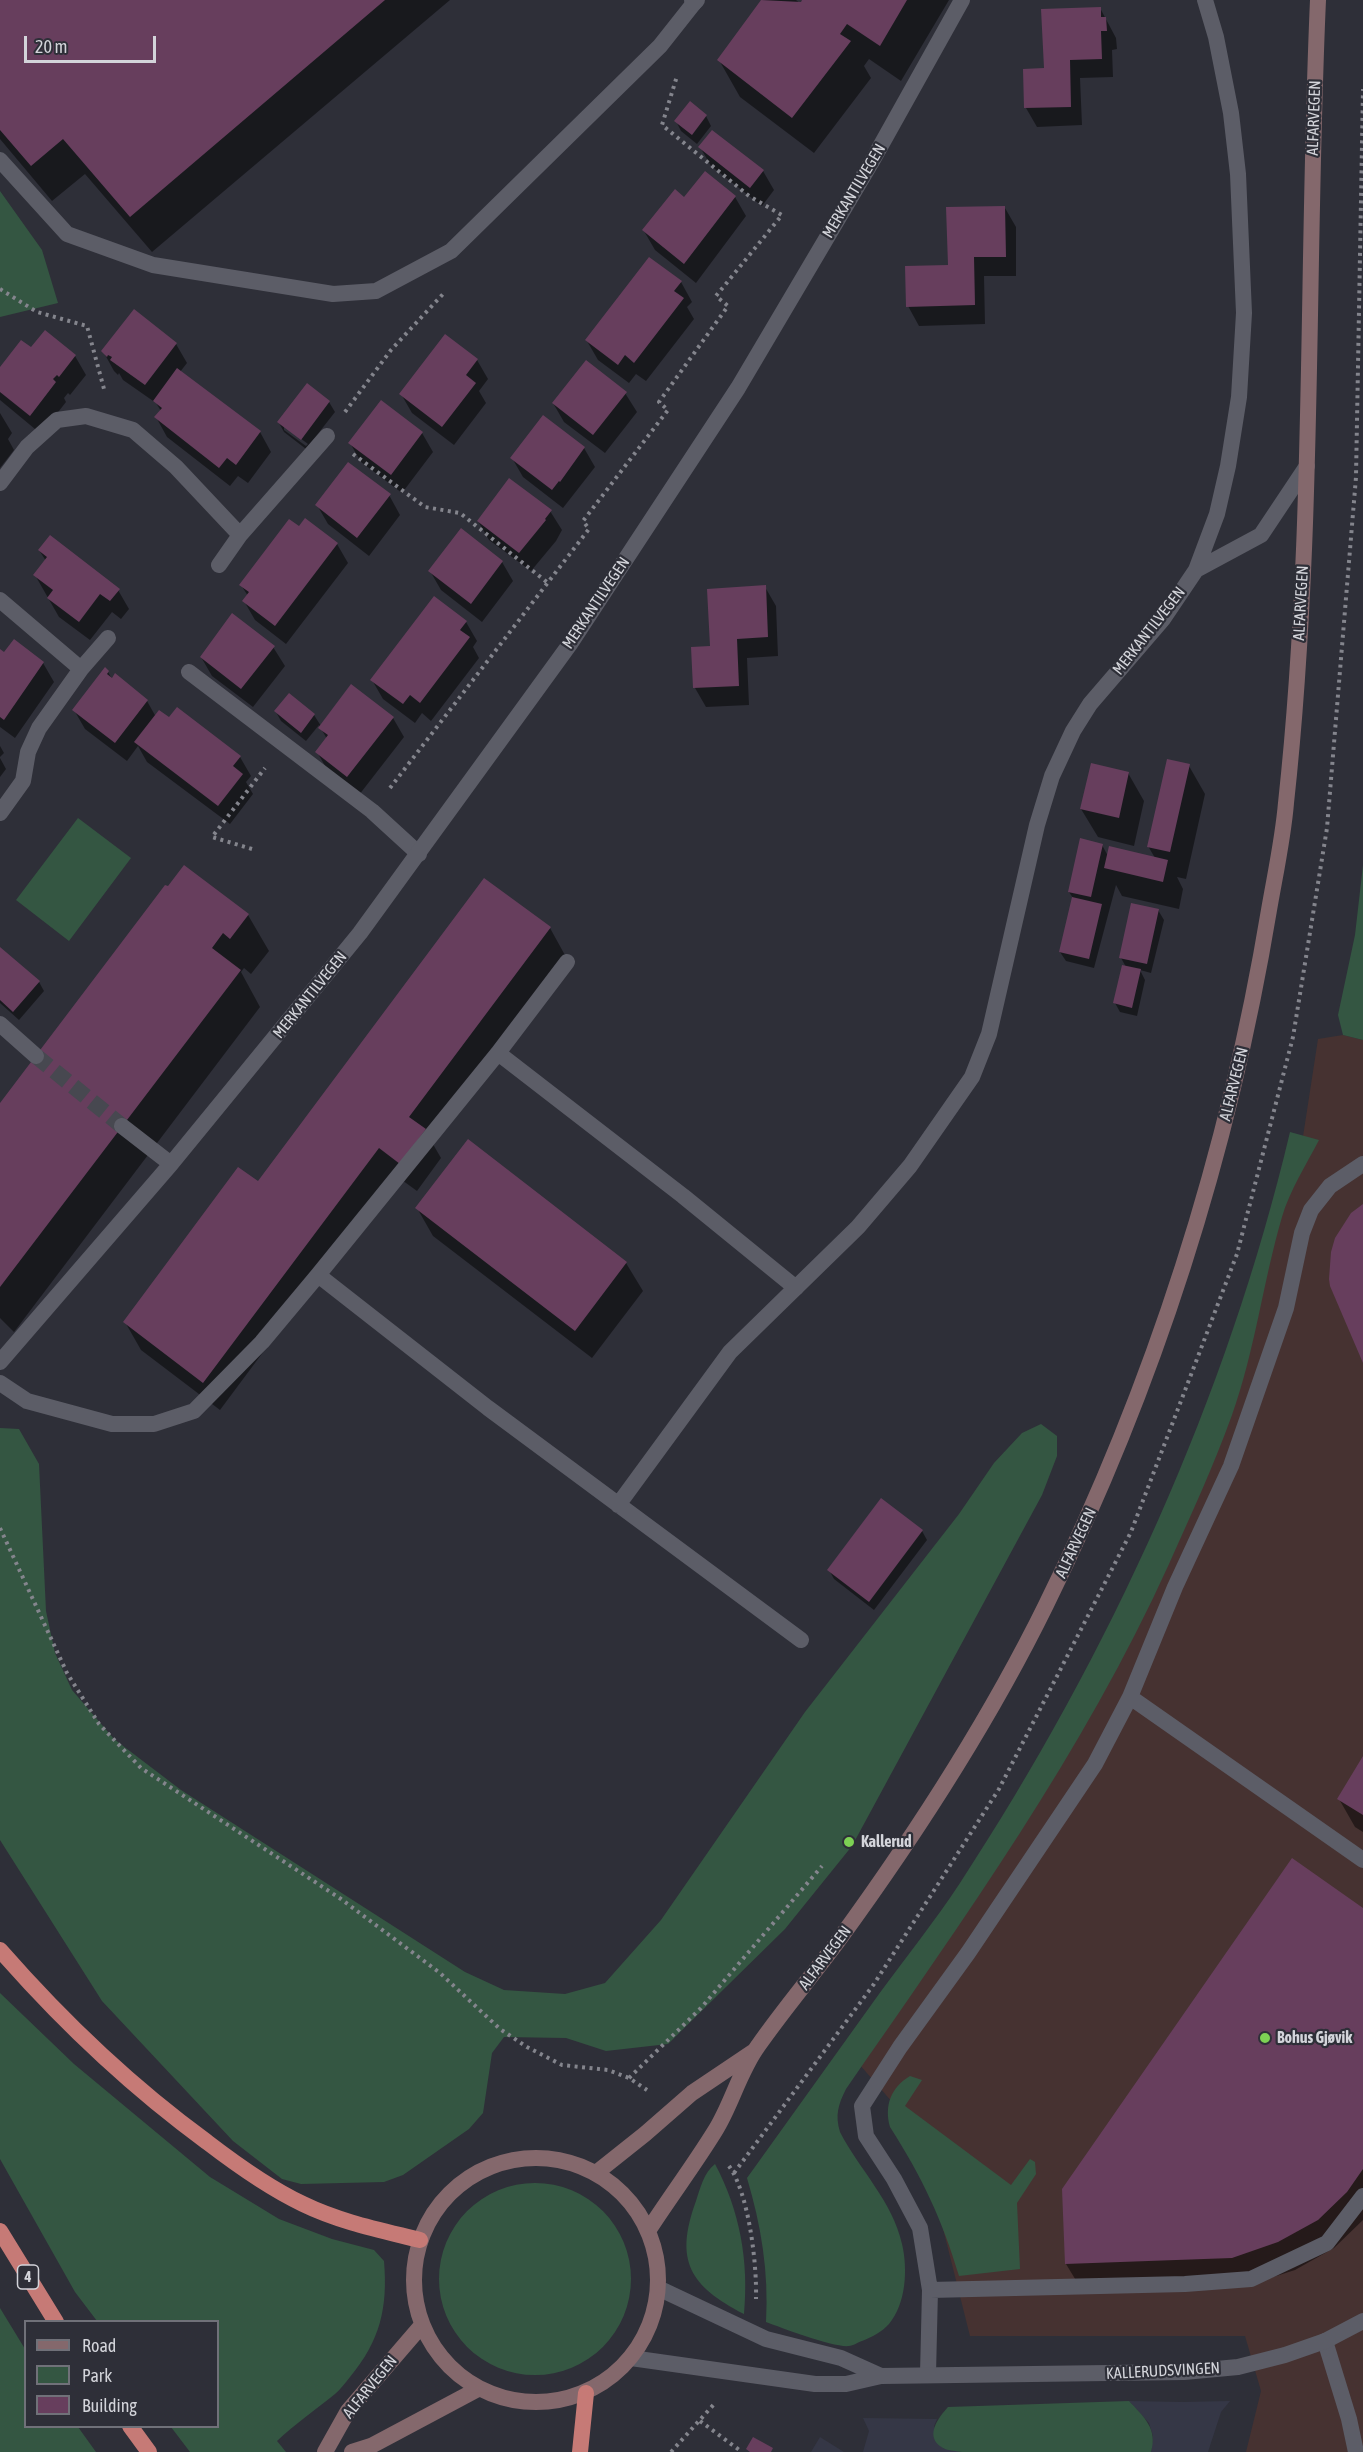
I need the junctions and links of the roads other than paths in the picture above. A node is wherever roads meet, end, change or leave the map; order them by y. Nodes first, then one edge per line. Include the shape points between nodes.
1 (962, 0) edge
2 (1205, 0) edge
3 (1318, 0) edge
4 (694, 1) edge
5 (0, 160) edge
6 (327, 436) road end
7 (1307, 466) junction
8 (0, 483) edge
9 (240, 535) junction
10 (219, 565) dead end
11 (1196, 570) junction
12 (0, 600) edge
13 (108, 638) dead end
14 (81, 669) junction
15 (189, 672) dead end
16 (0, 813) edge
17 (419, 854) junction
18 (567, 962) dead end
19 (0, 1024) edge
20 (498, 1053) junction
21 (36, 1056) tunnel mouth
22 (122, 1126) tunnel mouth
23 (171, 1164) junction
24 (1363, 1164) edge
25 (318, 1275) junction
26 (796, 1288) junction
27 (0, 1362) edge
28 (0, 1383) edge
29 (618, 1504) junction
30 (801, 1640) dead end
31 (1130, 1697) junction
32 (1363, 1860) edge
33 (0, 1950) edge
34 (753, 2051) junction
35 (596, 2173) junction
36 (1363, 2196) edge
37 (0, 2231) edge
38 (648, 2231) junction
39 (420, 2240) junction
40 (658, 2288) junction
41 (930, 2290) junction
42 (55, 2320) edge
43 (1363, 2321) edge
44 (422, 2325) junction
45 (1325, 2341) junction
46 (631, 2358) junction
47 (928, 2374) junction
48 (881, 2376) junction
49 (478, 2389) junction
50 (586, 2392) junction
51 (131, 2428) edge
52 (149, 2452) edge
53 (325, 2452) edge
54 (352, 2452) edge
55 (579, 2452) edge
56 (1356, 2452) edge

1 - 17 street, MERKANTILVEGEN via 871,164 738,388 570,644
2 - 11 street, MERKANTILVEGEN via 1231,113 1238,174 1244,314 1239,397 1228,466 1217,514
3 - 7 main road, ALFARVEGEN
4 - 5 street via 660,46 451,251 376,291 333,294 153,265 67,234
6 - 9 street
7 - 11 street via 1261,535
7 - 34 main road, ALFARVEGEN via 1286,807 1255,996 1217,1152 1142,1389 1097,1498 1044,1609 971,1743 850,1924
8 - 9 street via 27,447 57,420 86,417 133,430 176,467
9 - 10 street
11 - 26 street, MERKANTILVEGEN via 1163,619 1090,704 1052,776 988,1034 972,1077 910,1166 858,1227
12 - 14 street
13 - 14 street
14 - 16 street via 39,728 28,752 23,781
15 - 17 street via 372,811
17 - 23 street, MERKANTILVEGEN via 360,933
18 - 20 street
19 - 21 street
20 - 25 street
20 - 26 street
22 - 23 street
23 - 27 street, MERKANTILVEGEN
24 - 31 street via 1330,1186 1311,1210 1302,1233 1286,1308 1231,1466
25 - 28 street via 262,1342 194,1411 154,1424 112,1424 27,1401
25 - 29 street
26 - 29 street, MERKANTILVEGEN via 730,1352
29 - 30 street
31 - 32 street
31 - 41 street via 1095,1764 862,2106 866,2136 920,2228
33 - 39 highway via 95,2051 163,2110 225,2155 302,2204 339,2219
34 - 35 main road, ALFARVEGEN via 692,2093
34 - 38 main road, ALFARVEGEN via 717,2129
35 - 38 main road via 627,2198
35 - 39 main road via 567,2162 537,2158 507,2161 479,2172 453,2189 434,2212
36 - 41 street via 1327,2243 1251,2279
37 - 42 highway, 4
38 - 40 main road
39 - 44 main road via 414,2268 414,2297
40 - 46 main road via 645,2337
40 - 48 street via 766,2339 841,2358
41 - 47 street
43 - 45 street, KALLERUDSVINGEN
44 - 49 main road via 435,2351
44 - 53 main road, ALFARVEGEN via 348,2411
45 - 47 street, KALLERUDSVINGEN via 1238,2367 1184,2372
45 - 56 street
46 - 48 street, KALLERUDSVINGEN via 815,2385 846,2384
46 - 50 main road via 610,2378
47 - 48 street, KALLERUDSVINGEN
49 - 50 main road via 532,2402
49 - 54 main road via 371,2446
50 - 55 highway
51 - 52 highway

